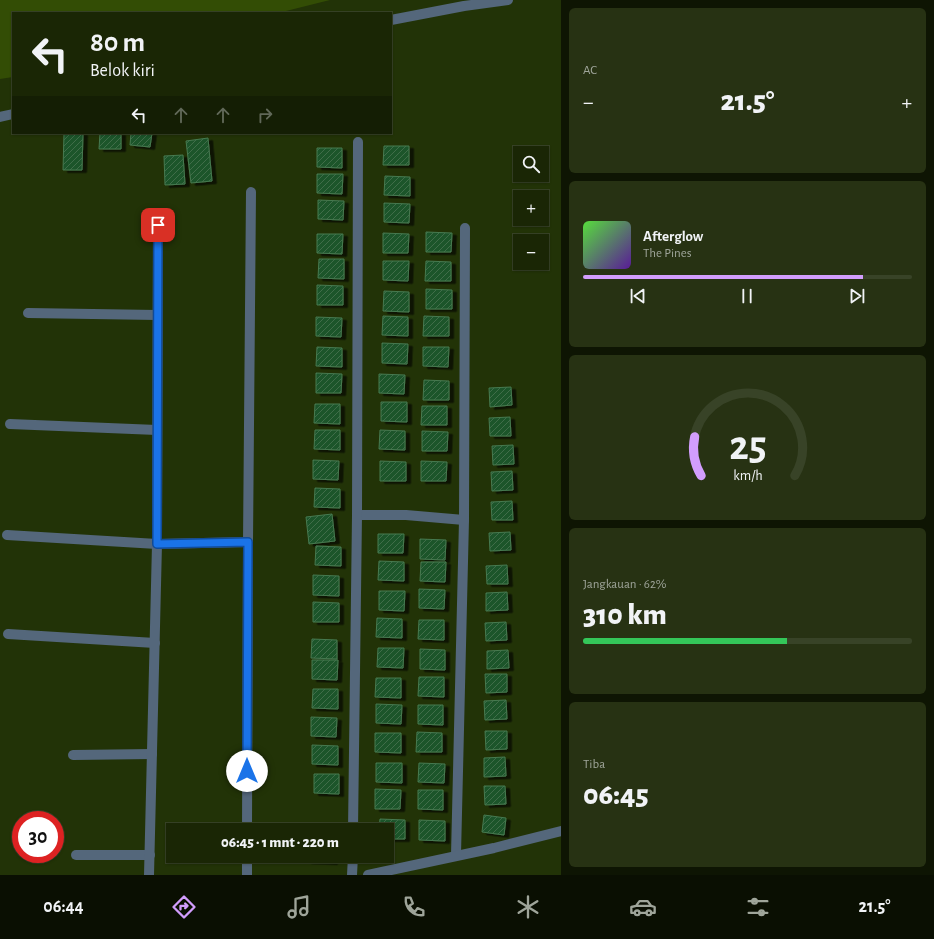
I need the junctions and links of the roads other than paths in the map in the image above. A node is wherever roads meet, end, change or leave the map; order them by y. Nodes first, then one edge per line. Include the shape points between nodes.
1 (508, 0) edge
2 (392, 20) edge
3 (12, 114) edge
4 (0, 117) edge
5 (358, 142) dead end
6 (251, 192) dead end
7 (158, 225) dead end
8 (465, 228) dead end
9 (28, 313) dead end
10 (157, 315) junction
11 (10, 424) dead end
12 (157, 430) junction
13 (357, 516) junction
14 (464, 520) junction
15 (7, 535) dead end
16 (248, 542) junction
17 (157, 544) junction
18 (8, 634) dead end
19 (154, 643) junction
20 (152, 754) junction
21 (73, 755) dead end
22 (247, 823) edge
23 (353, 823) edge
24 (561, 831) edge
25 (76, 855) dead end
26 (150, 855) junction
27 (456, 855) junction
28 (247, 863) edge
29 (353, 863) edge
30 (149, 875) edge
31 (247, 875) edge
32 (352, 875) edge
33 (368, 875) edge

1 - 2 street
3 - 4 street
5 - 13 street
6 - 16 street
7 - 10 street
8 - 14 street
9 - 10 street
10 - 12 street
11 - 12 street
12 - 17 street
13 - 14 street via 406,515
13 - 23 street
14 - 27 street
15 - 17 street
16 - 17 street
16 - 22 street
17 - 19 street
18 - 19 street
19 - 20 street
20 - 21 street
20 - 26 street
24 - 27 street
25 - 26 street
26 - 30 street
27 - 33 street
28 - 31 street
29 - 32 street

